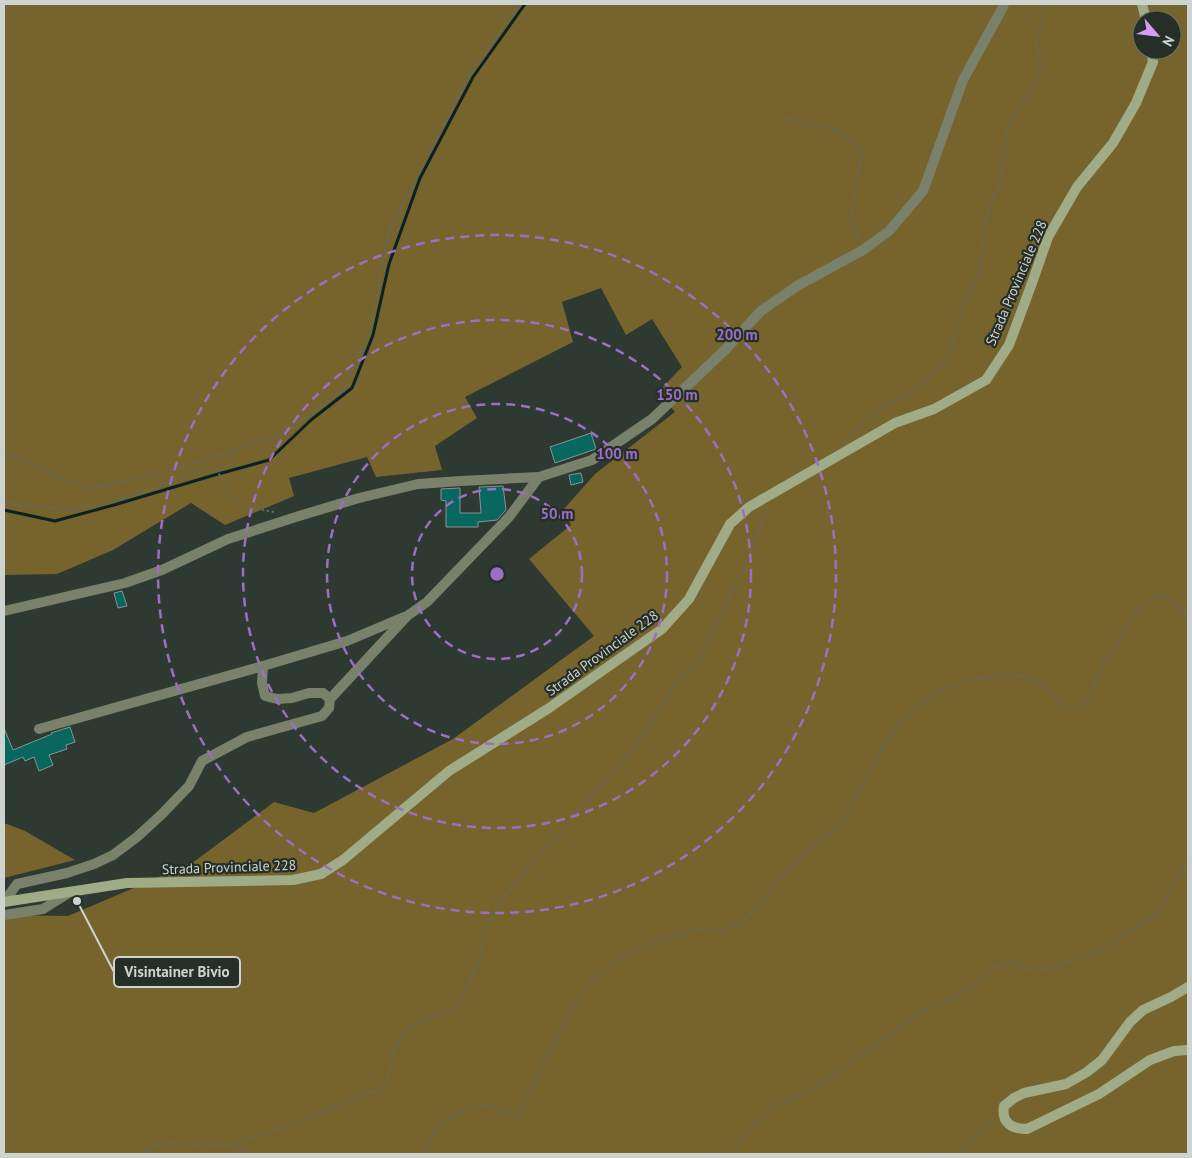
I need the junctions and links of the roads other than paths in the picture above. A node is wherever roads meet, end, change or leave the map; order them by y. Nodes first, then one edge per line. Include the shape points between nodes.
1 (1004, 4) edge
2 (1153, 60) edge
3 (539, 477) junction
4 (4, 611) edge
5 (407, 616) junction
6 (263, 666) junction
7 (330, 699) junction
8 (40, 729) dead end
9 (70, 892) junction
10 (4, 902) edge
11 (4, 915) edge
12 (1188, 987) edge
13 (1188, 1050) edge

1 - 3 street via 962,80 923,190 889,232 761,311 652,419 592,460
2 - 9 main road, Strada Provinciale 228 via 1136,104 1114,142 1077,187 1048,237 1009,345 986,380 934,409 895,423 749,507 730,524 689,599 662,629 449,771 343,860 321,874 293,880 127,883
3 - 4 street via 461,480 388,491 228,539 162,570 125,583
3 - 5 street via 509,517 427,602
5 - 6 street via 347,640
5 - 7 street
6 - 7 street via 265,696 277,699 323,693
6 - 8 street
7 - 10 street via 329,708 322,716 247,737 202,761 189,786 161,815 113,855 67,873 17,884
9 - 10 main road, Strada Provinciale 228
9 - 11 street via 43,909
12 - 13 main road via 1143,1010 1102,1060 1087,1072 1066,1084 1024,1093 1004,1106 1003,1114 1016,1129 1027,1129 1099,1094 1150,1060

